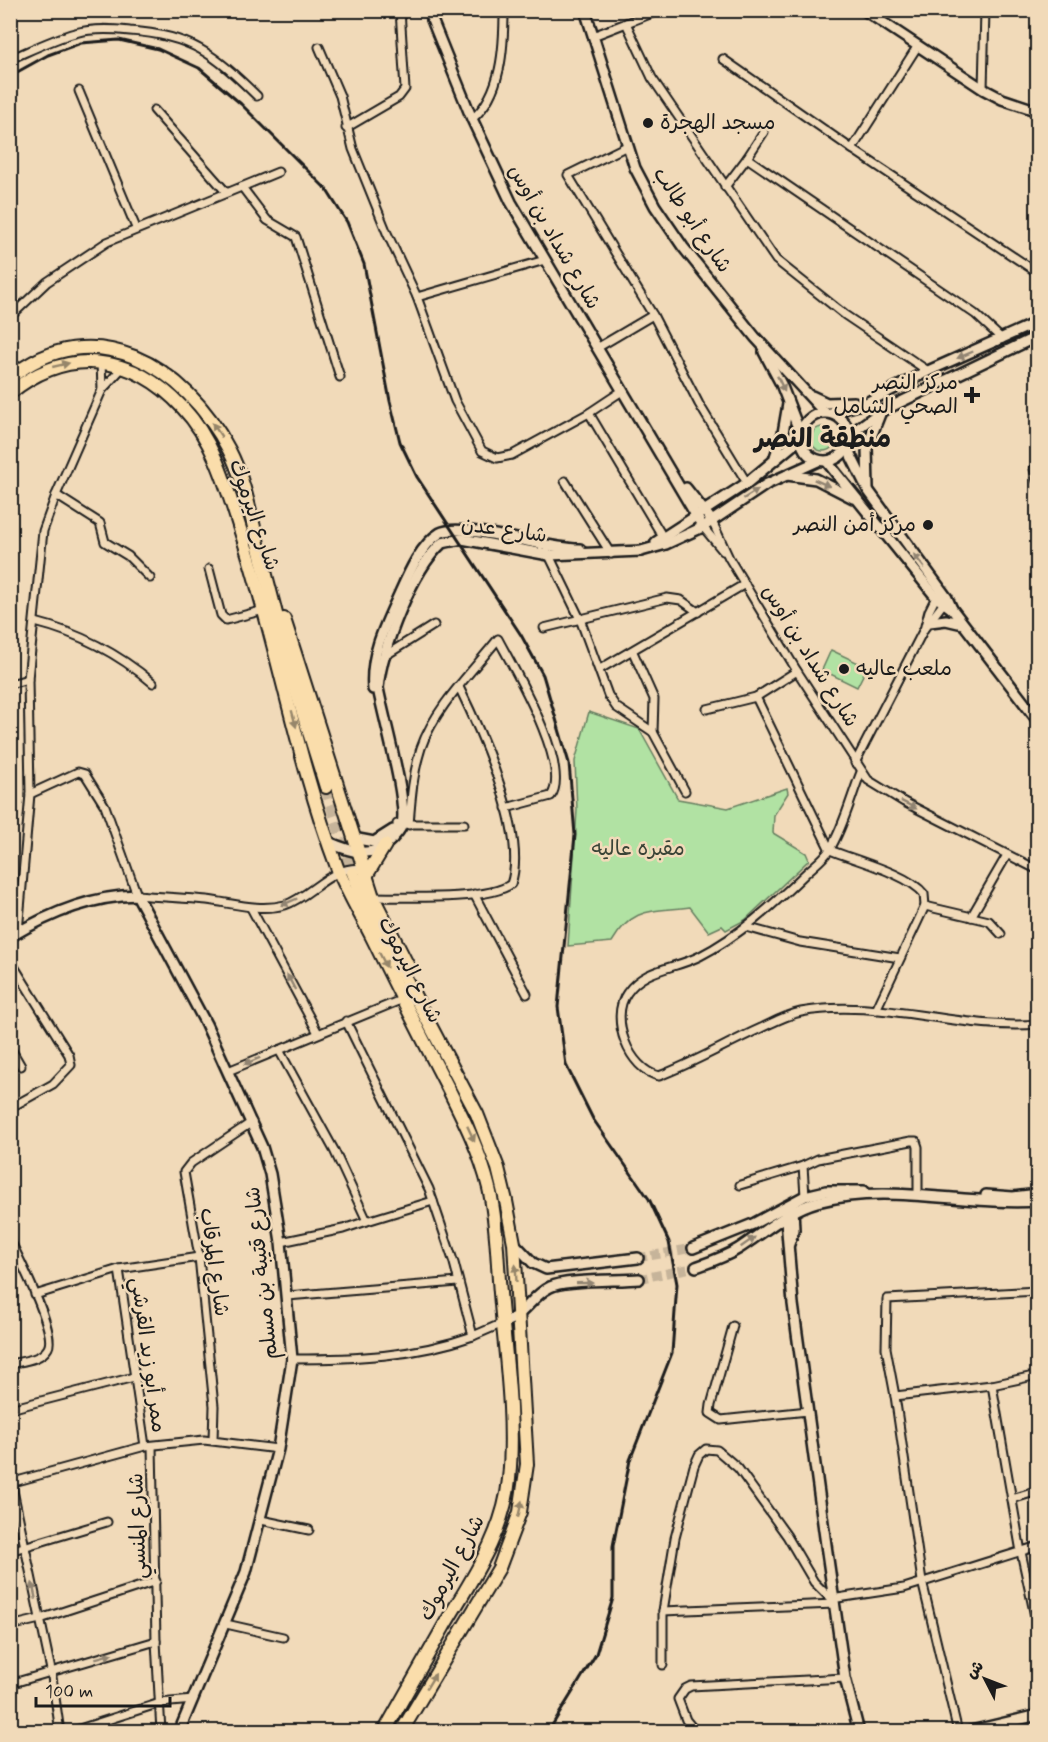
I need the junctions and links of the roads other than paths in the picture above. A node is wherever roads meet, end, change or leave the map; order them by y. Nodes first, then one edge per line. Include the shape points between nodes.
1 (400, 10) edge
2 (428, 10) edge
3 (504, 10) edge
4 (585, 10) edge
5 (660, 10) edge
6 (864, 10) edge
7 (985, 10) edge
8 (626, 23) junction
9 (593, 36) junction
10 (916, 46) junction
11 (319, 47) dead end
12 (723, 59) dead end
13 (10, 60) edge
14 (983, 89) junction
15 (79, 91) dead end
16 (257, 96) dead end
17 (154, 110) dead end
18 (1038, 111) edge
19 (472, 119) junction
20 (346, 128) junction
21 (764, 132) dead end
22 (627, 146) junction
23 (852, 150) junction
24 (747, 158) junction
25 (278, 172) dead end
26 (242, 187) junction
27 (725, 187) junction
28 (226, 192) junction
29 (136, 228) junction
30 (545, 260) junction
31 (1038, 273) edge
32 (417, 297) junction
33 (653, 315) junction
34 (10, 317) edge
35 (1038, 322) edge
36 (1038, 336) edge
37 (755, 337) junction
38 (1002, 339) junction
39 (597, 348) junction
40 (100, 362) junction
41 (123, 366) junction
42 (928, 371) junction
43 (340, 377) dead end
44 (10, 378) edge
45 (102, 390) junction
46 (622, 391) junction
47 (10, 393) edge
48 (807, 394) junction
49 (788, 401) junction
50 (868, 402) junction
51 (880, 412) junction
52 (589, 413) junction
53 (827, 413) junction
54 (849, 435) junction
55 (800, 436) junction
56 (847, 448) junction
57 (774, 461) junction
58 (823, 462) junction
59 (1038, 462) edge
60 (785, 474) junction
61 (565, 481) dead end
62 (747, 483) junction
63 (1038, 485) edge
64 (867, 490) junction
65 (56, 495) junction
66 (856, 500) junction
67 (701, 515) junction
68 (712, 521) junction
69 (703, 527) junction
70 (664, 539) junction
71 (547, 550) junction
72 (610, 552) junction
73 (729, 558) junction
74 (209, 568) dead end
75 (150, 578) dead end
76 (269, 580) junction
77 (745, 584) junction
78 (944, 600) junction
79 (264, 610) junction
80 (698, 612) junction
81 (580, 620) junction
82 (35, 622) junction
83 (964, 624) junction
84 (434, 625) dead end
85 (927, 625) junction
86 (544, 628) dead end
87 (633, 652) junction
88 (383, 657) junction
89 (600, 669) junction
90 (797, 671) junction
91 (28, 680) junction
92 (153, 683) dead end
93 (10, 684) edge
94 (459, 687) junction
95 (756, 697) junction
96 (1025, 705) junction
97 (708, 709) dead end
98 (1038, 712) edge
99 (1038, 721) edge
100 (653, 732) junction
101 (855, 763) junction
102 (861, 772) junction
103 (326, 787) tunnel mouth
104 (685, 791) dead end
105 (30, 794) junction
106 (342, 805) junction
107 (506, 808) junction
108 (319, 810) junction
109 (403, 824) junction
110 (464, 824) dead end
111 (353, 838) junction
112 (328, 842) junction
113 (386, 845) junction
114 (830, 850) junction
115 (358, 853) junction
116 (1007, 855) junction
117 (1038, 870) edge
118 (339, 872) junction
119 (361, 873) junction
120 (474, 894) junction
121 (137, 895) junction
122 (373, 897) junction
123 (925, 906) junction
124 (251, 908) junction
125 (971, 917) junction
126 (746, 927) junction
127 (14, 934) edge
128 (1001, 934) dead end
129 (900, 958) junction
130 (10, 960) edge
131 (527, 994) dead end
132 (403, 999) junction
133 (876, 1011) junction
134 (346, 1021) junction
135 (1038, 1024) edge
136 (318, 1033) junction
137 (10, 1047) edge
138 (279, 1050) junction
139 (21, 1066) dead end
140 (228, 1071) junction
141 (471, 1102) junction
142 (10, 1108) edge
143 (252, 1122) junction
144 (803, 1166) junction
145 (740, 1185) dead end
146 (918, 1193) junction
147 (1038, 1194) edge
148 (805, 1196) junction
149 (433, 1201) junction
150 (1038, 1201) edge
151 (789, 1210) junction
152 (367, 1221) junction
153 (10, 1240) edge
154 (281, 1242) junction
155 (514, 1243) junction
156 (693, 1248) tunnel mouth
157 (199, 1257) junction
158 (638, 1258) tunnel mouth
159 (696, 1267) tunnel mouth
160 (119, 1269) junction
161 (639, 1279) tunnel mouth
162 (458, 1282) junction
163 (1038, 1291) edge
164 (35, 1295) junction
165 (287, 1296) junction
166 (518, 1317) junction
167 (502, 1323) junction
168 (733, 1326) dead end
169 (473, 1336) junction
170 (292, 1359) junction
171 (10, 1364) edge
172 (1038, 1375) edge
173 (134, 1377) junction
174 (992, 1385) junction
175 (895, 1396) junction
176 (10, 1409) edge
177 (808, 1411) junction
178 (213, 1440) junction
179 (148, 1446) junction
180 (278, 1449) junction
181 (11, 1481) edge
182 (1038, 1491) edge
183 (1012, 1499) junction
184 (261, 1520) junction
185 (107, 1522) dead end
186 (309, 1530) dead end
187 (1038, 1546) edge
188 (24, 1547) junction
189 (10, 1551) edge
190 (1021, 1552) junction
191 (156, 1581) junction
192 (922, 1581) junction
193 (835, 1602) junction
194 (663, 1611) junction
195 (40, 1619) junction
196 (226, 1624) junction
197 (10, 1626) edge
198 (1038, 1630) edge
199 (283, 1637) dead end
200 (156, 1641) junction
201 (663, 1665) dead end
202 (51, 1671) junction
203 (845, 1678) junction
204 (10, 1684) edge
205 (193, 1700) junction
206 (160, 1703) junction
207 (1038, 1715) edge
208 (60, 1731) edge
209 (70, 1731) edge
210 (161, 1731) edge
211 (179, 1731) edge
212 (384, 1731) edge
213 (401, 1731) edge
214 (696, 1731) edge
215 (859, 1731) edge
216 (958, 1731) edge
217 (968, 1731) edge

1 - 20 street via 405,89 399,97
2 - 19 street, شارع شداد بن أوس
3 - 19 street via 495,86 486,106
4 - 9 street, شارع أبو طالب
5 - 8 street
6 - 10 street
7 - 14 street
8 - 9 street
8 - 27 street via 652,78
9 - 22 street, شارع أبو طالب
10 - 14 street
10 - 23 street
11 - 20 street via 337,88
12 - 23 street
13 - 16 street via 82,31 112,29 164,34 206,52
14 - 18 street
15 - 29 street
17 - 28 street
19 - 30 street, شارع شداد بن أوس via 511,202
20 - 32 street
21 - 24 street
22 - 33 street via 568,175
22 - 37 street, شارع أبو طالب via 655,206
23 - 31 street
24 - 27 street
24 - 38 street via 975,314
25 - 26 street
26 - 28 street
26 - 43 street via 267,220 296,237
27 - 42 street via 780,265
28 - 29 street
29 - 34 street via 67,267
30 - 32 street
30 - 39 street, شارع شداد بن أوس
32 - 52 street via 454,401 478,446 486,453 497,458 512,455
33 - 39 street
33 - 62 street via 699,404
35 - 38 street
36 - 51 street
37 - 48 street, شارع أبو طالب
37 -> 49 street, شارع أبو طالب
38 -> 42 street
39 - 46 street, شارع شداد بن أوس
40 - 41 highway, شارع اليرموك
40 - 45 street
47 -> 40 highway, شارع اليرموك via 53,367
41 - 45 street
41 - 79 highway, شارع اليرموك via 165,393 185,410 201,432 222,474
42 - 50 street
76 -> 44 highway, شارع اليرموك via 230,451 186,392 161,371 135,355 88,346 47,355
45 - 65 street
46 - 52 street
46 - 67 street, شارع شداد بن أوس
48 - 50 street via 827,402
48 - 53 street, شارع أبو طالب
49 - 55 street, شارع أبو طالب
49 - 57 street
50 - 53 street
51 - 54 street
51 - 64 street via 867,447
52 - 70 street
53 - 54 street via 839,417
53 - 55 street via 814,415 805,422
54 - 56 street
55 - 57 street, شارع عدن
55 - 58 street via 803,449
56 - 58 street via 840,456
56 - 64 street
57 - 62 street, شارع عدن
58 - 60 street, شارع عدن
58 - 66 street
59 - 63 street via 1034,470
60 -> 66 street via 816,479
68 -> 60 street, شارع عدن
61 - 72 street
62 - 67 street, شارع عدن
78 -> 64 street
65 - 75 street via 100,523 105,542 128,556
65 - 82 street via 43,531
66 - 78 street
67 - 68 street, شارع شداد بن أوس
67 - 69 street, شارع شداد بن أوس
67 - 70 street, شارع عدن
68 - 69 street, شارع عدن
68 - 73 street, شارع شداد بن أوس
69 - 72 street, شارع عدن via 641,551
69 - 73 street, شارع شداد بن أوس
70 - 72 street, شارع عدن
71 - 72 street, شارع عدن
71 - 81 street
71 - 88 street, شارع عدن via 462,539 442,543 426,562
71 - 109 street, شارع عدن via 456,530 444,531 426,546 400,593 379,641 372,679
73 - 77 street, شارع شداد بن أوس
74 - 79 street via 221,615 226,620
76 - 103 highway, شارع اليرموك
76 - 106 highway via 290,633
77 - 80 street
77 - 90 street, شارع شداد بن أوس
78 - 83 street
78 - 85 street via 928,610
79 -> 108 highway, شارع اليرموك
80 - 81 street via 681,600 667,598
80 - 87 street
81 - 86 street
81 - 89 street
82 - 91 street
82 - 92 street via 58,628 130,663
83 - 85 street via 946,620
83 - 96 street
84 - 88 street
85 - 101 street
87 - 89 street
87 - 100 street via 654,699
88 - 109 street, شارع عدن via 378,688
89 - 100 street via 612,702
90 - 95 street
90 - 101 street, شارع شداد بن أوس
91 - 93 street
91 - 105 street
94 - 107 street via 492,757
94 - 107 street via 498,639 534,708 554,759 557,780 551,796
94 - 109 street via 433,723 422,747
95 - 97 street
95 - 114 street
96 - 98 street
96 - 99 street
100 - 104 street
101 - 102 street, شارع شداد بن أوس
102 - 114 street
102 -> 116 street, شارع شداد بن أوس via 883,791
105 - 121 street via 78,772 85,774 105,806
105 - 127 street
106 - 108 highway via 333,811
106 - 111 highway
107 - 120 street via 513,854 511,884 502,890
108 - 112 highway, شارع اليرموك
109 - 110 street
109 - 111 street via 374,842
109 - 113 street
111 - 115 highway
112 - 115 street
112 - 118 highway, شارع اليرموك
113 - 115 street
113 - 119 highway
114 - 123 street via 914,885 924,894
114 - 126 street
115 - 119 highway
116 - 117 street, شارع شداد بن أوس
116 - 125 street
118 - 119 street via 354,867
118 -> 124 street via 286,904
118 -> 132 highway, شارع اليرموك
119 - 122 highway
119 - 141 highway, شارع اليرموك via 368,909
120 - 122 street
120 - 131 street
121 - 124 street
121 - 127 street via 88,903
121 - 140 street, شارع قتيبة بن مسلم
122 - 141 highway via 469,1084
123 - 125 street
123 - 129 street
136 -> 124 street
125 - 128 street via 989,921
126 - 129 street via 800,942
126 - 133 street via 696,958 648,974 626,995 621,1011 625,1041 633,1057 649,1072 665,1074 799,1012
129 - 133 street
130 - 142 street via 69,1055 71,1065 52,1084
132 - 134 street
132 -> 167 highway, شارع اليرموك via 472,1137 485,1172 492,1204
133 - 135 street via 990,1024
134 - 136 street
134 - 149 street
136 - 138 street
137 - 139 street
138 -> 140 street
138 - 152 street via 334,1150
140 - 143 street, شارع قتيبة بن مسلم
141 - 155 highway, شارع اليرموك via 498,1168
143 - 154 street, شارع قتيبة بن مسلم via 270,1174
143 - 157 street, شارع المرقاب via 191,1163 184,1172
144 - 145 street
144 - 146 street via 818,1159 914,1141 918,1144
144 - 148 street
146 - 147 street via 1013,1197
146 - 148 street via 844,1190
146 - 150 street via 1012,1203
146 - 151 street via 827,1200
148 - 151 street
149 - 152 street
149 - 162 street
151 - 156 street
159 -> 151 street via 736,1250
151 - 177 street via 793,1304
152 - 154 street
153 - 164 street
154 - 165 street, شارع قتيبة بن مسلم
155 - 158 street via 533,1263 546,1269
166 -> 155 highway, شارع اليرموك
157 - 160 street
157 - 178 street, شارع المرقاب via 214,1406
160 - 164 street
160 - 173 street, ممر أبو زيد القرشي
166 -> 161 street via 557,1284
162 - 165 street
162 - 169 street
163 - 175 street via 887,1299 885,1341
164 - 171 street via 50,1344 39,1357
165 - 170 street, شارع قتيبة بن مسلم
166 - 167 street
213 -> 166 highway, شارع اليرموك via 499,1568 520,1512 527,1464
167 - 169 street
167 - 212 highway, شارع اليرموك via 510,1453 505,1504 487,1552
168 - 177 street via 711,1406 713,1417 721,1420
169 - 170 street via 364,1359
170 - 180 street, شارع قتيبة بن مسلم
172 - 174 street
173 - 176 street
173 - 179 street, ممر أبو زيد القرشي
174 - 175 street
174 - 183 street
175 - 192 street
177 - 193 street
178 - 179 street, شارع المنسي
178 - 180 street, شارع المنسي
179 - 181 street
179 - 191 street, شارع المنسي
180 - 184 street, شارع قتيبة بن مسلم
181 - 188 street
182 - 183 street
183 - 190 street
184 - 186 street
184 - 196 street, شارع قتيبة بن مسلم
185 - 188 street
187 - 190 street
188 - 189 street
195 -> 188 street
190 - 192 street
190 - 198 street
191 - 195 street
191 - 200 street, شارع المنسي
192 - 193 street
192 - 216 street
193 - 194 street
193 - 194 street via 814,1581 787,1536 729,1458 717,1450 706,1449 694,1466 675,1538
193 - 203 street
194 - 201 street
195 - 197 street
195 - 202 street
196 - 199 street
196 - 205 street, شارع قتيبة بن مسلم
202 -> 200 street
200 - 206 street, شارع المنسي
202 - 204 street
202 - 208 street
203 - 214 street via 691,1686 678,1700 686,1720
203 - 215 street
205 - 206 street
205 - 211 street, شارع قتيبة بن مسلم
206 - 209 street
206 - 210 street, شارع المنسي
207 - 217 street

